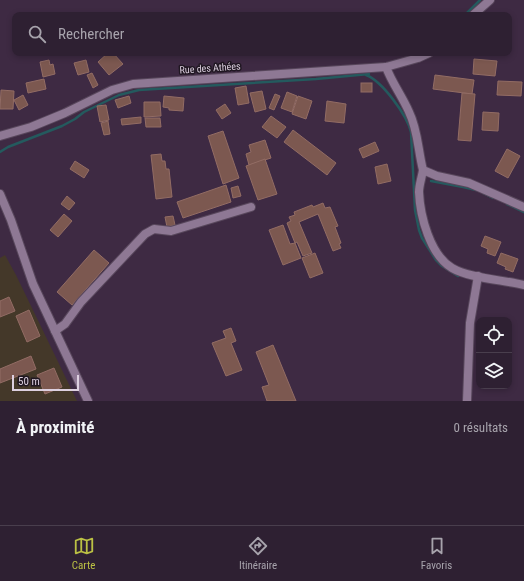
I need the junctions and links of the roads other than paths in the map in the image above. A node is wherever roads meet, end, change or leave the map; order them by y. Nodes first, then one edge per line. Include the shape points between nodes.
1 (490, 0) edge
2 (476, 12) edge
3 (422, 56) edge
4 (386, 67) junction
5 (0, 136) edge
6 (423, 170) junction
7 (0, 194) edge
8 (251, 206) dead end
9 (524, 207) edge
10 (478, 276) junction
11 (524, 285) edge
12 (55, 331) junction
13 (88, 401) edge
14 (467, 401) edge

1 - 2 street
3 - 4 street, Rue des Athées
4 - 5 street, Rue des Athées via 133,84 112,90 65,114
4 - 6 street via 410,112
6 - 9 street via 469,183
6 - 10 street via 419,189 422,216 437,253 453,268
7 - 12 street via 29,274
8 - 12 street via 170,231 154,229 145,234 81,302 65,324
10 - 11 street
10 - 14 street via 470,323
12 - 13 street

